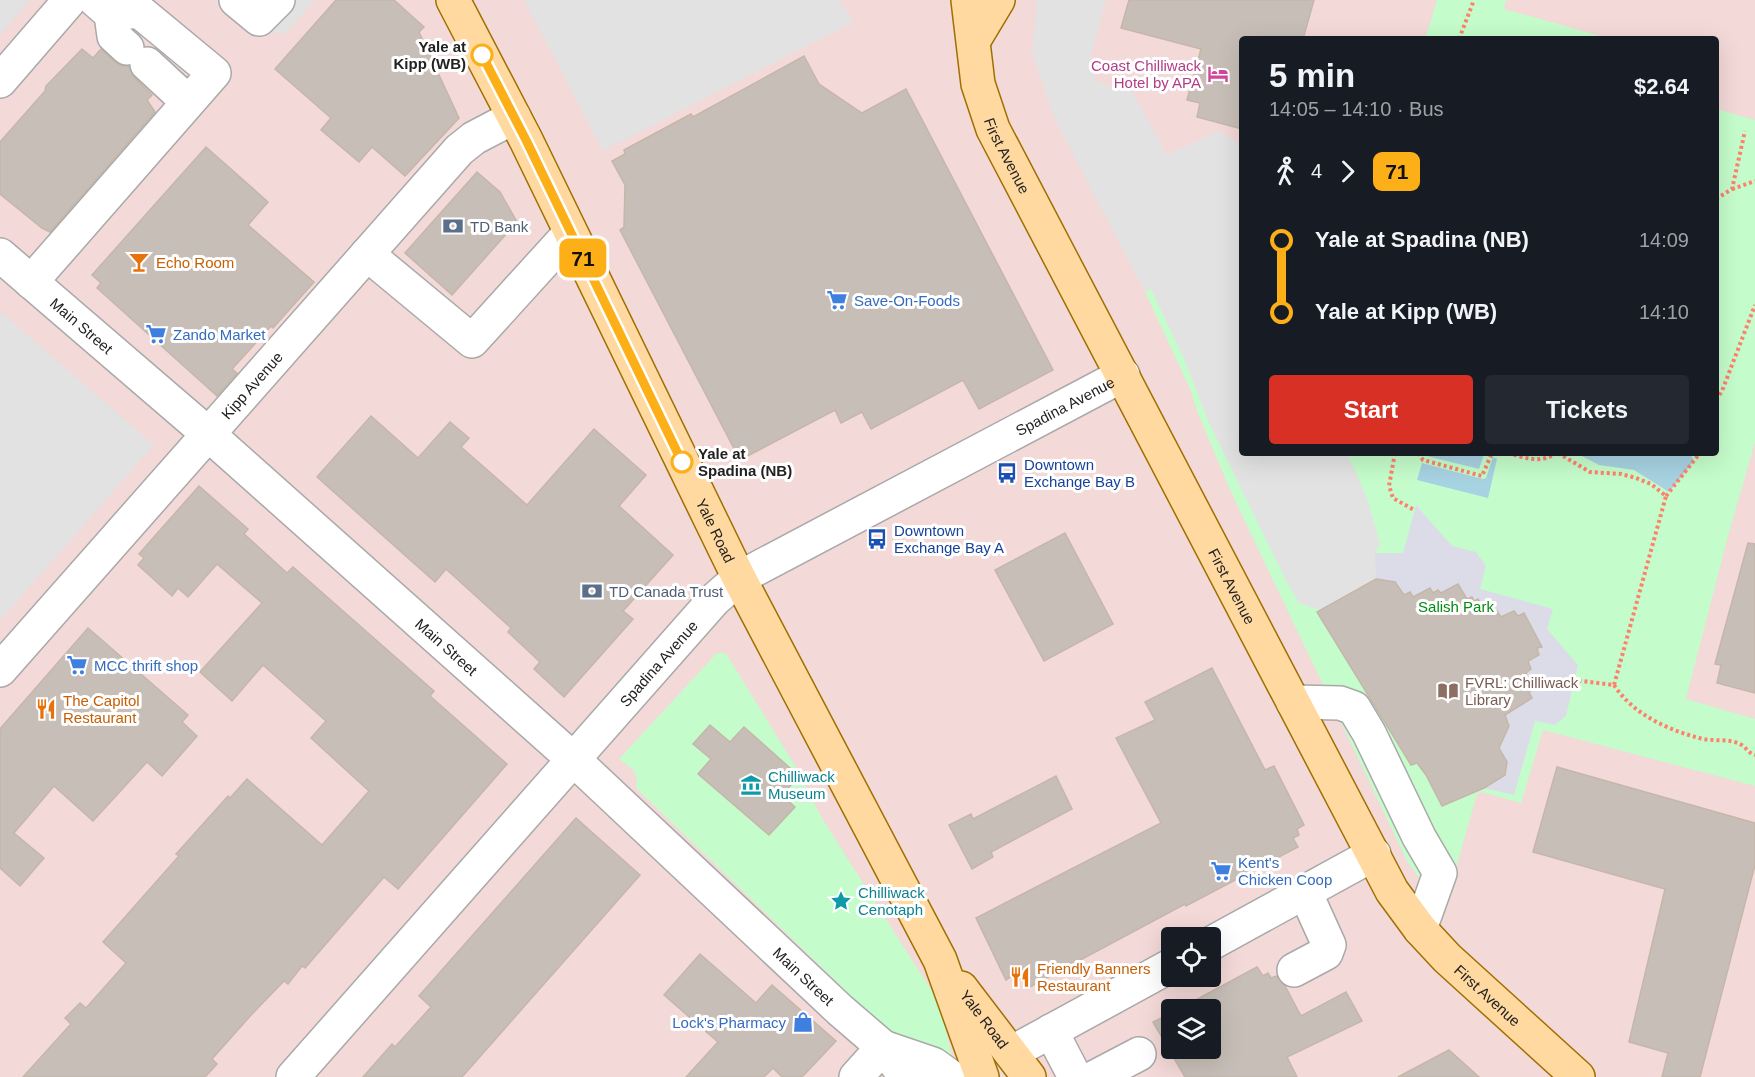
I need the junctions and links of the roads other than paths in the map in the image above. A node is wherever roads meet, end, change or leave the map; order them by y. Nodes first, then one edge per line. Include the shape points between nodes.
1 (70, 0) edge
2 (236, 0) edge
3 (278, 0) edge
4 (453, 0) edge
5 (968, 0) edge
6 (998, 0) edge
7 (103, 7) edge
8 (974, 40) junction
9 (0, 81) edge
10 (188, 102) junction
11 (514, 117) junction
12 (570, 233) junction
13 (367, 254) junction
14 (0, 255) edge
15 (31, 282) junction
16 (1123, 375) junction
17 (207, 433) junction
18 (739, 578) junction
19 (0, 670) edge
20 (1293, 702) junction
21 (573, 759) junction
22 (1374, 855) junction
23 (1305, 892) junction
24 (1420, 928) junction
25 (1221, 938) edge
26 (940, 960) junction
27 (1294, 970) dead end
28 (1161, 971) edge
29 (1051, 1031) junction
30 (883, 1047) junction
31 (1139, 1054) dead end
32 (1020, 1065) edge
33 (293, 1077) edge
34 (855, 1077) edge
35 (906, 1077) edge
36 (951, 1077) edge
37 (982, 1077) edge
38 (1075, 1077) edge
39 (1095, 1077) edge
40 (1578, 1077) edge

1 - 9 street
2 - 3 street via 259,19
4 - 11 main road, Yale Road
5 - 8 main road, First Avenue
6 - 8 main road
7 - 10 street via 114,36
7 - 10 street via 139,11 214,73
8 - 16 main road, First Avenue via 978,84 993,129
10 - 15 street
11 - 12 main road, Yale Road
11 - 13 street, Kipp Avenue via 459,150
12 - 13 street via 472,341
12 - 18 main road, Yale Road
13 - 17 street, Kipp Avenue
14 - 15 street, Main Street
15 - 17 street, Main Street
16 - 18 street, Spadina Avenue
16 - 20 main road, First Avenue
17 - 19 street, Kipp Avenue
17 - 21 street, Main Street
18 - 21 street, Spadina Avenue via 714,600
18 - 26 main road, Yale Road
20 - 22 main road, First Avenue
20 - 24 street via 1340,703 1354,708 1369,734 1440,873
21 - 30 street, Main Street
21 - 33 street, Spadina Avenue
22 - 23 street
22 - 24 main road, First Avenue via 1392,891
23 - 25 street
23 - 27 street via 1329,945 1326,953
24 - 40 main road, First Avenue via 1447,958
26 - 32 main road, Yale Road
26 - 37 main road, Yale Road
28 - 29 street
29 - 32 street
29 - 38 street
30 - 34 street
30 - 35 street, Main Street
30 - 36 street, Main Street via 933,1064
31 - 39 street

